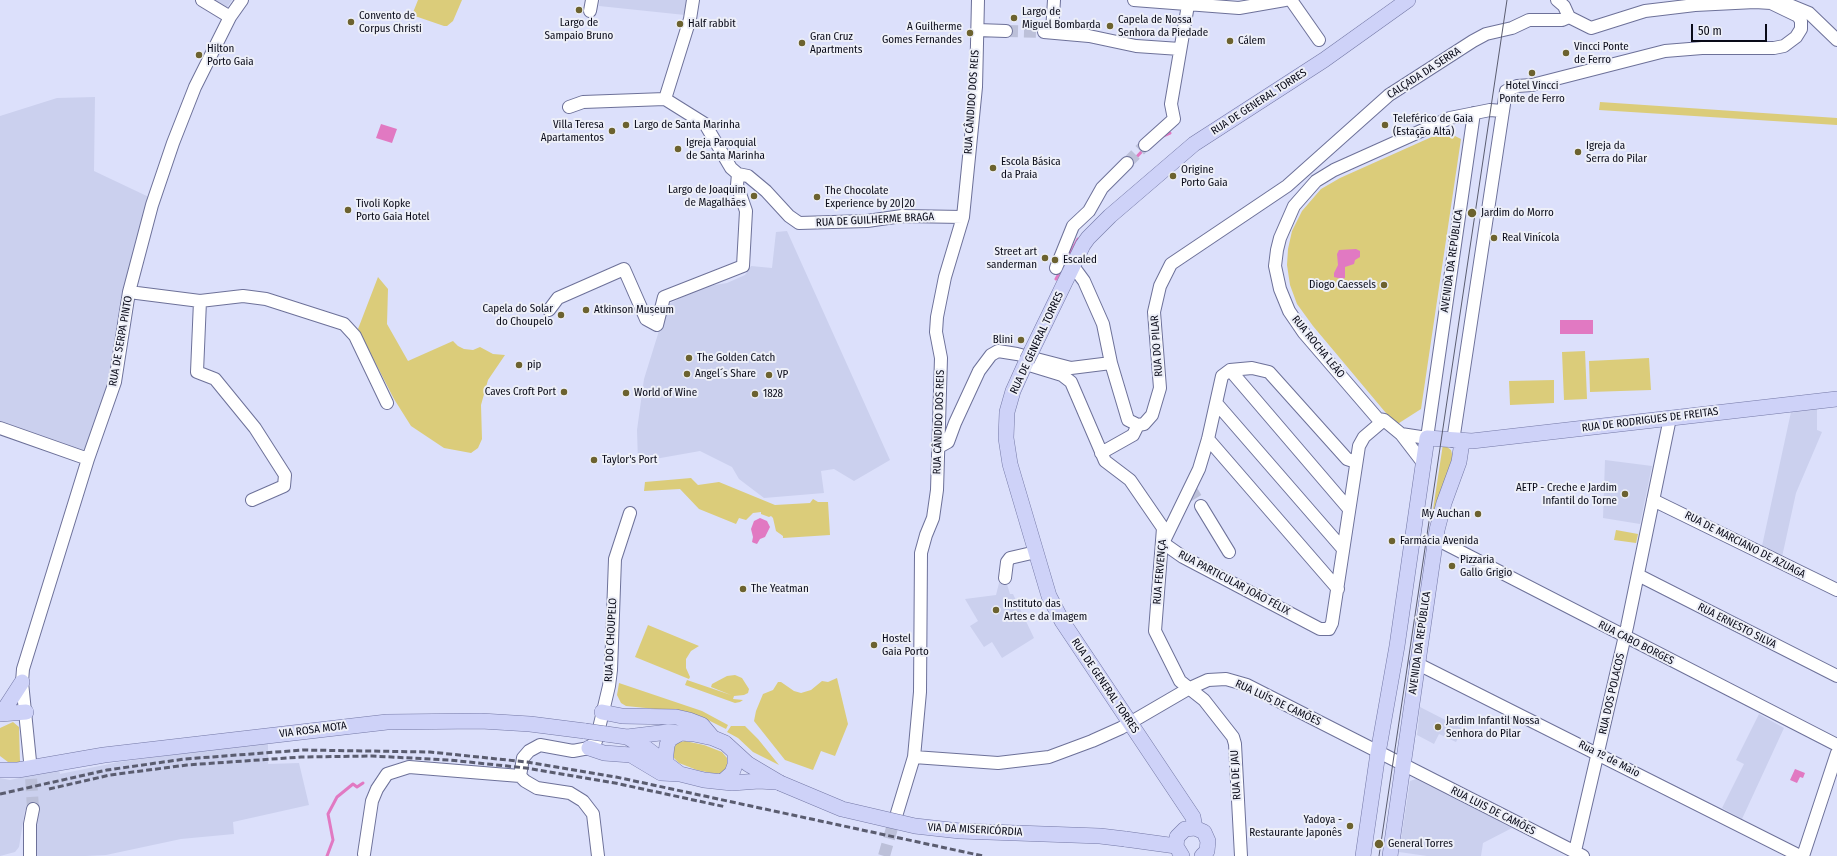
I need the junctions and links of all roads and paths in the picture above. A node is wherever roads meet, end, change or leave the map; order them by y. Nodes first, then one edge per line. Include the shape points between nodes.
1 (202, 0) edge
2 (242, 0) edge
3 (693, 0) edge
4 (978, 0) edge
5 (1054, 0) edge
6 (1134, 0) edge
7 (1285, 0) edge
8 (1291, 0) edge
9 (1408, 0) edge
10 (1557, 0) edge
11 (1771, 3) junction
12 (1188, 5) junction
13 (230, 17) junction
14 (1570, 17) junction
15 (977, 30) junction
16 (1006, 31) tunnel mouth
17 (1319, 40) dead end
18 (1837, 40) edge
19 (1180, 49) junction
20 (665, 99) junction
21 (569, 107) dead end
22 (1502, 111) junction
23 (1474, 113) junction
24 (1145, 145) tunnel mouth
25 (1127, 163) tunnel mouth
26 (738, 174) junction
27 (1294, 181) junction
28 (963, 217) junction
29 (1280, 238) junction
30 (1073, 266) junction
31 (1056, 268) dead end
32 (129, 292) junction
33 (200, 301) junction
34 (549, 310) dead end
35 (1028, 358) junction
36 (1111, 363) junction
37 (1230, 370) junction
38 (1837, 399) edge
39 (387, 403) dead end
40 (1217, 404) junction
41 (1670, 418) junction
42 (1384, 420) junction
43 (1138, 425) junction
44 (0, 428) edge
45 (1401, 434) junction
46 (1427, 438) junction
47 (1208, 439) junction
48 (1458, 441) junction
49 (939, 447) junction
50 (1101, 453) junction
51 (88, 459) junction
52 (1356, 462) junction
53 (1424, 464) junction
54 (252, 500) dead end
55 (1653, 500) junction
56 (1201, 506) tunnel mouth
57 (1349, 509) junction
58 (630, 513) dead end
59 (1415, 527) junction
60 (1436, 539) junction
61 (1163, 543) junction
62 (1343, 549) junction
63 (1036, 552) junction
64 (1229, 552) dead end
65 (1638, 575) junction
66 (1005, 578) dead end
67 (1338, 589) junction
68 (1837, 590) edge
69 (1625, 637) junction
70 (1416, 663) junction
71 (1837, 676) edge
72 (22, 682) junction
73 (1188, 689) junction
74 (26, 712) junction
75 (602, 712) junction
76 (1, 714) edge
77 (1130, 723) junction
78 (679, 734) junction
79 (627, 737) junction
80 (714, 738) junction
81 (1837, 745) edge
82 (589, 748) junction
83 (735, 753) junction
84 (1378, 753) junction
85 (1598, 753) junction
86 (1837, 753) edge
87 (914, 757) junction
88 (30, 762) tunnel mouth
89 (665, 763) junction
90 (1403, 765) junction
91 (0, 770) edge
92 (680, 774) junction
93 (520, 776) junction
94 (722, 782) junction
95 (780, 783) junction
96 (33, 809) tunnel mouth
97 (897, 813) tunnel mouth
98 (1195, 828) junction
99 (1179, 851) edge
100 (364, 854) dead end
101 (1579, 854) edge
102 (29, 856) edge
103 (598, 856) edge
104 (1202, 856) edge
105 (1241, 856) edge
106 (1363, 856) edge
107 (1390, 856) edge
108 (1802, 856) edge

1 - 13 street
2 - 13 street, RUA DE SERPA PINTO
3 - 20 street via 690,19
4 - 15 street
5 - 19 street via 1048,32 1089,36 1136,46
6 - 12 street
7 - 12 street via 1239,8
8 - 17 street
9 - 30 main road, RUA DE GENERAL TORRES via 1324,60 1194,144 1088,238
10 - 14 street
11 - 14 street via 1694,5 1645,11 1591,28
11 - 18 street via 1787,4 1809,13
11 - 22 street, AVENIDA DA REPÚBLICA via 1798,16 1801,21 1801,29 1796,37 1784,46 1665,51 1532,85 1517,86 1506,91
12 - 19 street
13 - 32 street, RUA DE SERPA PINTO via 195,87 173,142 152,205
14 - 27 street, CALÇADA DA SERRA via 1562,20 1529,20 1473,41 1389,95
15 - 16 street
15 - 28 street, RUA CÂNDIDO DOS REIS via 976,87
19 - 24 street via 1171,104 1174,119
20 - 21 street via 583,102
20 - 26 street via 705,124 731,168
22 - 23 street
22 - 48 street, AVENIDA DA REPÚBLICA
23 - 29 street, RUA ROCHA LEÃO via 1450,118 1334,170 1316,181 1294,206
23 - 46 street, AVENIDA DA REPÚBLICA
25 - 31 street via 1102,188 1089,211 1072,226
26 - 28 street, RUA DE GUILHERME BRAGA via 748,176 799,223 867,221 902,216
26 - 34 street via 737,185 746,211 743,266 664,297 657,325 646,319 624,269 558,298
27 - 29 street via 1296,190 1279,220 1276,232
27 - 43 street, RUA DO PILAR via 1171,264 1160,286 1154,312 1160,388 1152,414 1144,424
28 - 49 street, RUA CÂNDIDO DOS REIS via 945,277 937,317 936,332 941,358
29 - 42 street, RUA ROCHA LEÃO via 1275,266 1280,289 1289,311 1304,333 1378,419
30 - 35 main road, RUA DE GENERAL TORRES
30 - 36 street via 1084,281 1103,324
32 - 33 street
32 - 51 street, RUA DE SERPA PINTO via 114,382
33 - 39 street via 243,296 266,299 344,324 355,336
33 - 54 street via 197,372 215,379 255,428 286,475 284,486
35 - 50 street, RUA FERVENÇA via 1062,375 1070,382
35 - 63 main road, RUA DE GENERAL TORRES via 1013,391 1007,412 1006,438 1010,464
36 - 43 street via 1128,420
36 - 49 street via 1071,368 998,351 991,355 979,371 948,442
37 - 40 street via 1222,376
37 - 52 street via 1252,368 1269,372 1347,459
37 - 57 street
38 - 41 main road, RUA DE RODRIGUES DE FREITAS
40 - 47 street
40 - 62 street
41 - 48 main road, RUA DE RODRIGUES DE FREITAS
41 - 55 street, RUA DOS POLACOS
42 - 45 street, RUA ROCHA LEÃO
42 - 52 street, RUA PARTICULAR JOÃO FÉLIX via 1364,437 1359,446
43 - 50 street, RUA DO PILAR via 1133,435
44 - 51 street
45 - 46 street
45 - 53 street, RUA ROCHA LEÃO
46 - 48 main road
46 - 53 main road, AVENIDA DA REPÚBLICA
47 - 61 street via 1199,469
47 - 67 street
48 - 60 main road, AVENIDA DA REPÚBLICA via 1459,462 1443,506
49 - 87 street, RUA CÂNDIDO DOS REIS via 933,518 921,553 920,692
50 - 61 street, RUA FERVENÇA via 1105,461 1130,480 1146,503 1163,528
51 - 72 street, RUA DE SERPA PINTO via 23,669
52 - 57 street, RUA PARTICULAR JOÃO FÉLIX
53 - 59 main road, AVENIDA DA REPÚBLICA
55 - 65 street, RUA DOS POLACOS
55 - 68 street, RUA DE MARCIANO DE AZUAGA
56 - 64 street
57 - 62 street, RUA PARTICULAR JOÃO FÉLIX
58 - 75 street, RUA DO CHOUPELO via 615,559 611,670
59 - 60 main road
59 - 84 main road, AVENIDA DA REPÚBLICA
60 - 69 street, RUA CABO BORGES
60 - 70 main road, AVENIDA DA REPÚBLICA
61 - 67 street, RUA PARTICULAR JOÃO FÉLIX via 1183,557 1320,629 1329,629 1332,623
61 - 73 street, RUA FERVENÇA via 1155,631 1180,681
62 - 67 street, RUA PARTICULAR JOÃO FÉLIX
63 - 66 street via 1010,558
63 - 77 main road, RUA DE GENERAL TORRES via 1049,596 1062,621
65 - 69 street, RUA DOS POLACOS
65 - 71 street, RUA ERNESTO SILVA
69 - 81 street, RUA CABO BORGES
69 - 85 street, RUA DOS POLACOS
70 - 85 street, Rua 1º de Maio
70 - 90 main road, AVENIDA DA REPÚBLICA
72 - 74 street, RUA DE SERPA PINTO
72 - 76 main road
73 - 77 street, RUA LUÍS DE CAMÕES
73 - 84 street, RUA LUÍS DE CAMÕES via 1218,679 1236,681
73 - 105 street, RUA DE JAU via 1204,700 1230,732 1235,744
74 - 76 main road
74 - 88 street, RUA DE SERPA PINTO
75 - 80 main road via 622,716 676,717 689,720 702,725
75 - 82 street, RUA DO CHOUPELO via 596,741
77 - 87 street, RUA LUÍS DE CAMÕES via 1092,742 1049,757 998,763
77 - 98 main road, RUA DE GENERAL TORRES via 1193,817
78 - 79 main road, VIA ROSA MOTA via 668,732
78 - 80 main road, VIA ROSA MOTA
78 - 89 main road via 670,739 667,745
79 - 89 main road, VIA ROSA MOTA
79 - 91 main road, VIA ROSA MOTA, bridge via 481,720 387,722 104,755 18,770
80 - 83 main road, VIA ROSA MOTA via 725,743
82 - 92 main road via 604,753 631,755 661,773
82 - 93 street via 573,751 540,745 523,758
83 - 94 main road via 734,769
83 - 95 main road, VIA DA MISERICÓRDIA
84 - 90 street, RUA LUÍS DE CAMÕES
84 - 106 main road, AVENIDA DA REPÚBLICA
85 - 101 street, RUA DOS POLACOS
85 - 108 street, Rua 1º de Maio
86 - 108 street
87 - 97 street, RUA CÂNDIDO DOS REIS
89 - 92 main road, VIA ROSA MOTA
90 - 101 street, RUA LUIS DE CAMÕES
90 - 107 main road, AVENIDA DA REPÚBLICA
92 - 94 main road, VIA ROSA MOTA
93 - 100 street via 409,767 387,774 372,801
93 - 103 street via 525,782 537,788 570,793 583,801 593,814
94 - 95 main road, VIA DA MISERICÓRDIA
95 - 99 main road, VIA DA MISERICÓRDIA, bridge via 842,809 914,826 960,832 1100,836
96 - 102 street
98 - 99 main road via 1180,832 1177,837
98 - 104 main road, RUA DE GENERAL TORRES via 1204,832 1208,841 1207,851

